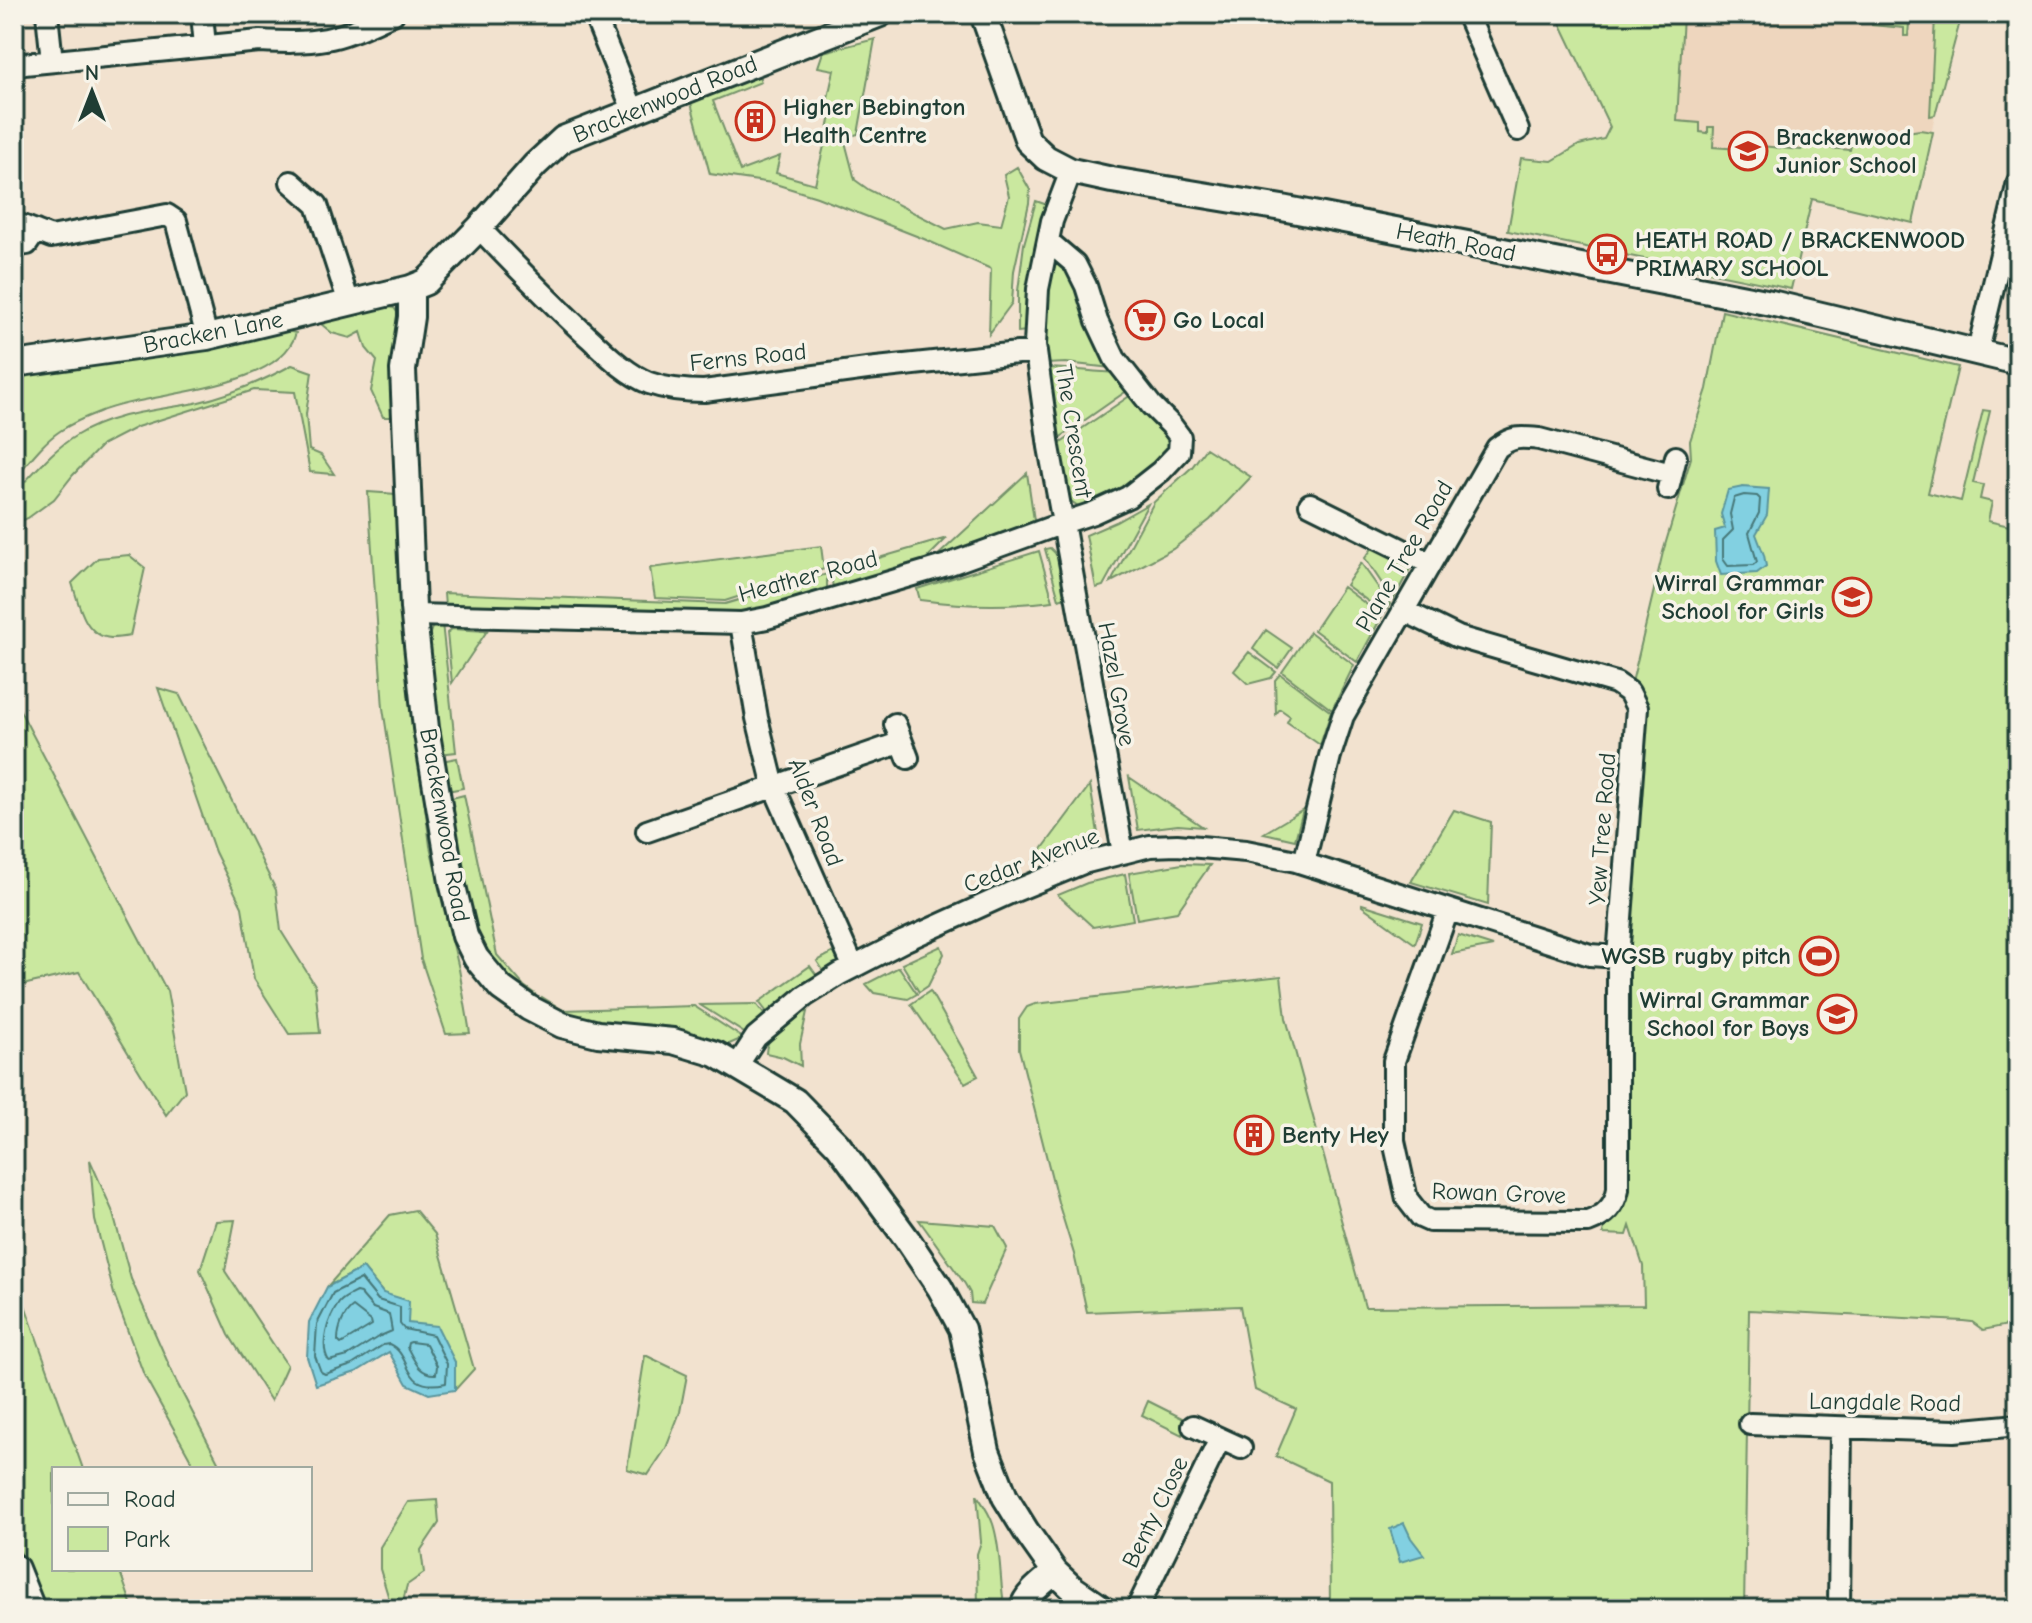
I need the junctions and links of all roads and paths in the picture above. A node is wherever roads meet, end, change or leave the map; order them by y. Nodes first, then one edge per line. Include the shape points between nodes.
1 (47, 14) edge
2 (202, 14) edge
3 (393, 14) edge
4 (594, 14) edge
5 (880, 14) edge
6 (1467, 14) edge
7 (990, 16) edge
8 (205, 46) junction
9 (52, 61) junction
10 (14, 65) edge
11 (633, 110) junction
12 (1518, 130) dead end
13 (1071, 171) junction
14 (291, 182) dead end
15 (2018, 182) edge
16 (479, 228) junction
17 (1048, 241) junction
18 (14, 246) edge
19 (411, 288) junction
20 (349, 303) junction
21 (207, 337) junction
22 (1036, 351) junction
23 (1978, 351) junction
24 (2018, 362) edge
25 (14, 364) edge
26 (1672, 473) dead end
27 (1310, 504) dead end
28 (1063, 523) junction
29 (1429, 563) junction
30 (1403, 610) junction
31 (414, 615) junction
32 (741, 623) junction
33 (902, 741) dead end
34 (774, 787) junction
35 (647, 831) dead end
36 (1123, 853) junction
37 (1304, 863) junction
38 (1448, 910) junction
39 (1618, 957) junction
40 (853, 966) junction
41 (737, 1066) junction
42 (1608, 1210) joint
43 (1750, 1424) dead end
44 (2018, 1425) edge
45 (1193, 1426) dead end
46 (1841, 1428) junction
47 (1220, 1439) junction
48 (1241, 1448) dead end
49 (14, 1569) edge
50 (1055, 1572) junction
51 (30, 1609) edge
52 (1022, 1609) edge
53 (1103, 1609) edge
54 (1137, 1609) edge
55 (1839, 1609) edge

1 - 9 street
2 - 8 street
3 - 8 street via 328,39
4 - 11 street
5 - 11 street, Brackenwood Road
6 - 12 street
7 - 13 street, Heath Road via 1028,141
8 - 9 street
9 - 10 street
11 - 16 street, Brackenwood Road via 563,139
13 - 17 street, The Crescent
13 - 23 street, Heath Road via 1771,303
14 - 20 street via 317,205
15 - 23 street
16 - 19 street, Brackenwood Road via 426,282
16 - 22 street, Ferns Road via 616,363 667,388 704,391
17 - 22 street, The Crescent via 1038,289
17 - 28 street, The Crescent via 1075,264 1115,359 1180,437 1179,452 1128,497
18 - 21 street via 27,244 30,228 51,237 167,215 176,221
19 - 20 street, Bracken Lane
19 - 31 street, Brackenwood Road via 403,370
20 - 21 street, Bracken Lane
21 - 25 street, Bracken Lane
22 - 28 street, The Crescent
23 - 24 street, Heath Road
26 - 29 street, Plane Tree Road via 1539,439 1507,440 1491,457
27 - 29 street
28 - 32 street, Heather Road via 947,565
28 - 36 street, Hazel Grove
29 - 30 street, Plane Tree Road
30 - 37 street, Plane Tree Road via 1343,716
30 - 39 street, Yew Tree Road via 1458,637 1616,683 1629,692 1637,708
31 - 32 street, Heather Road
31 - 41 street, Brackenwood Road via 426,728 452,882 476,958 501,988 562,1025 673,1041
32 - 34 street, Alder Road
33 - 34 street
34 - 35 street
34 - 40 street, Alder Road
36 - 37 street, Cedar Avenue via 1150,846 1201,846
36 - 40 street, Cedar Avenue via 1050,876
37 - 38 street, Cedar Avenue
38 - 39 street, Cedar Avenue via 1590,955
38 - 42 street, Rowan Grove via 1394,1061 1394,1141 1407,1199 1430,1221 1588,1222
39 - 42 street, Yew Tree Road via 1618,1189
40 - 41 street, Cedar Avenue via 805,996 756,1037
41 - 50 street, Brackenwood Road via 795,1101 838,1145 940,1288 962,1329 987,1451 1005,1497
43 - 46 street, Langdale Road
44 - 46 street, Langdale Road via 1954,1431
45 - 47 street, Benty Close
46 - 55 street
47 - 48 street, Benty Close
47 - 54 street, Benty Close
49 - 51 main road
50 - 52 street
50 - 53 street, Brackenwood Road

